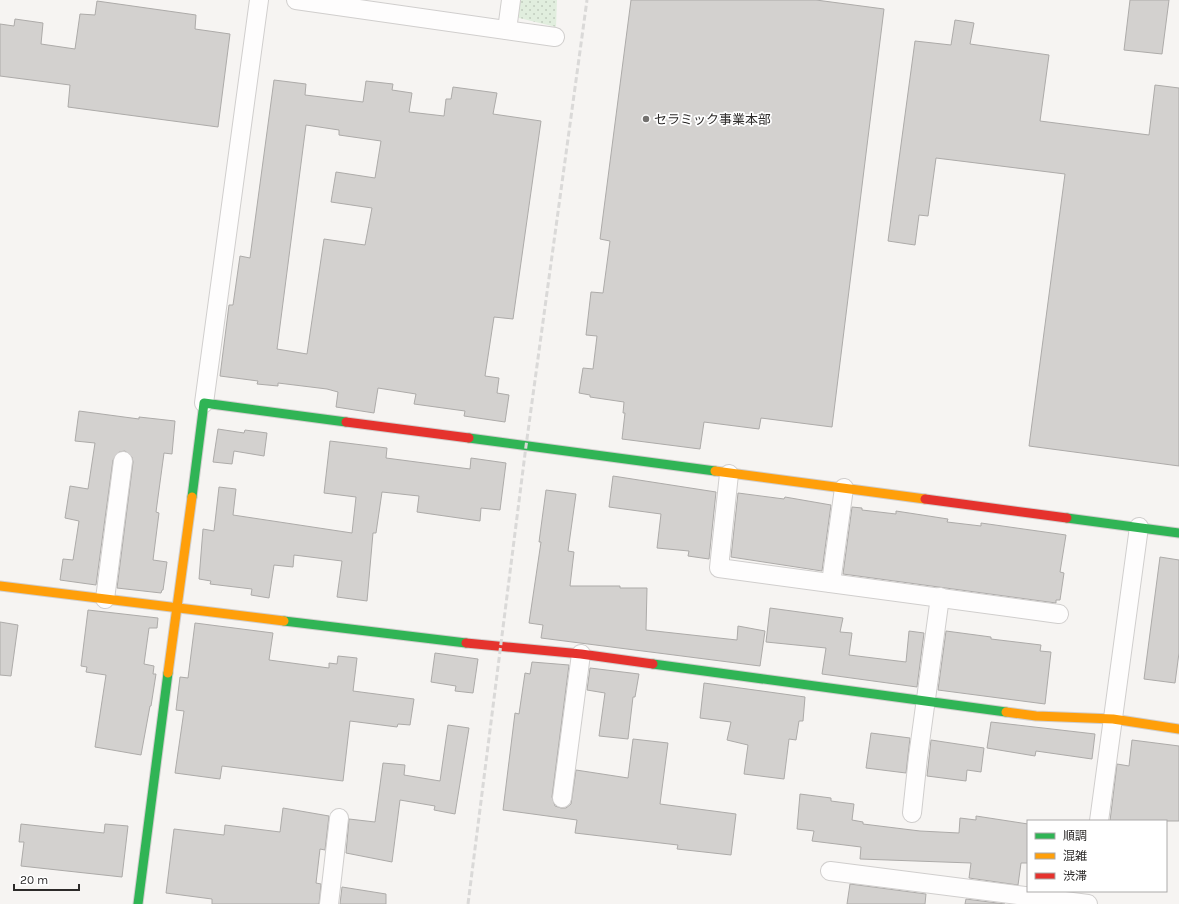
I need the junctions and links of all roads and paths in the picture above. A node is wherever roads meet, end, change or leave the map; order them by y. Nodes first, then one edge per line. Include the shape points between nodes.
1 (259, 0) edge
2 (296, 0) edge
3 (511, 0) edge
4 (507, 30) junction
5 (555, 36) dead end
6 (204, 403) junction
7 (123, 460) dead end
8 (729, 474) junction
9 (844, 488) junction
10 (1139, 527) junction
11 (1179, 533) edge
12 (831, 583) junction
13 (0, 586) edge
14 (940, 597) junction
15 (105, 599) junction
16 (176, 607) junction
17 (1059, 614) dead end
18 (581, 654) junction
19 (927, 700) junction
20 (1113, 719) junction
21 (1179, 729) edge
22 (562, 798) dead end
23 (912, 813) dead end
24 (339, 818) dead end
25 (1099, 820) edge
26 (830, 871) dead end
27 (1090, 892) edge
28 (138, 904) edge
29 (329, 904) edge
30 (1088, 904) edge

1 - 6 street
2 - 4 street
3 - 4 street
4 - 5 street
6 - 8 street
6 - 16 street
7 - 15 street
8 - 9 street
8 - 12 street via 719,568
9 - 10 street
9 - 12 street
10 - 11 street
10 - 20 street
12 - 14 street
13 - 15 street
14 - 17 street
14 - 19 street
15 - 16 street
16 - 18 street via 426,639
16 - 28 street
18 - 19 street
18 - 22 street
19 - 20 street via 1036,716
19 - 23 street
20 - 21 street
20 - 25 street
24 - 29 street
26 - 30 street
27 - 30 street

